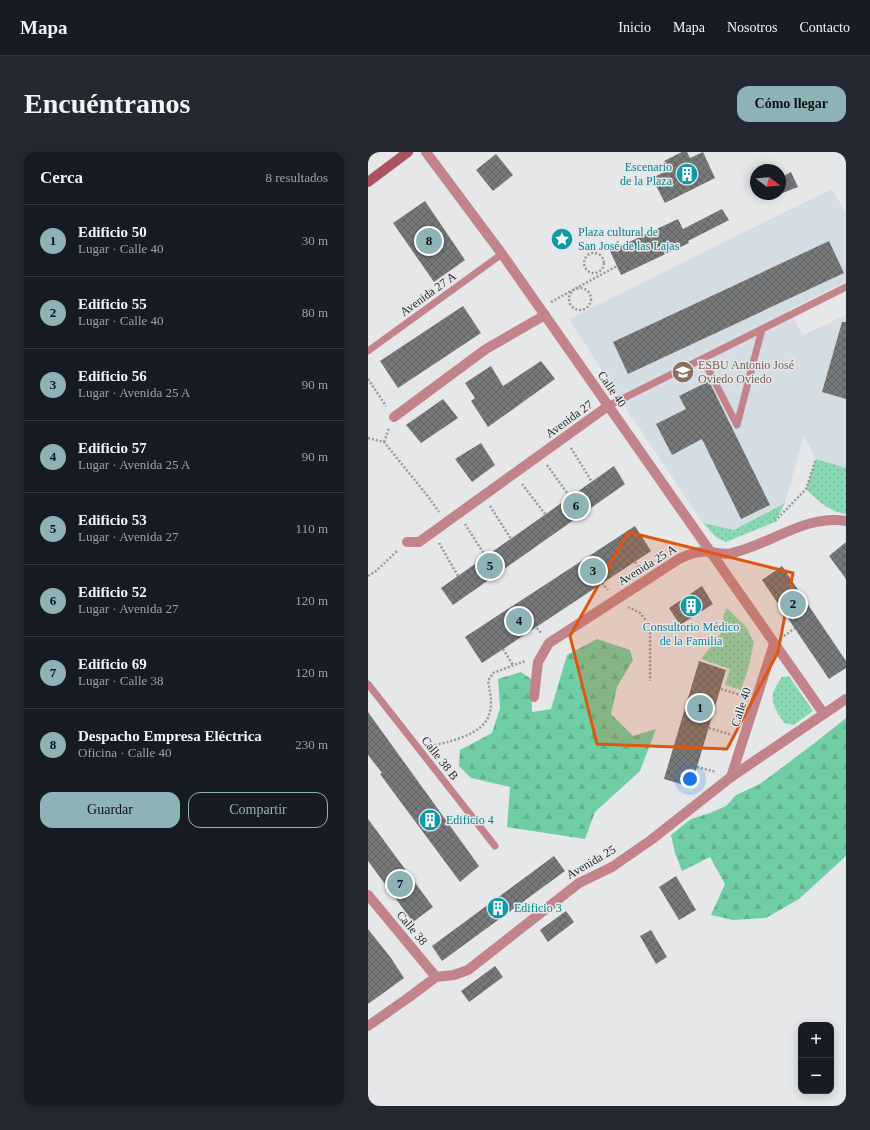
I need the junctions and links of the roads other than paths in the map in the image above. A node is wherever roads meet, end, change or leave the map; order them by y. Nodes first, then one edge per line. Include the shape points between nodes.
1 (408, 152) edge
2 (426, 152) edge
3 (368, 182) edge
4 (502, 254) junction
5 (846, 287) edge
6 (542, 312) junction
7 (762, 329) junction
8 (368, 351) edge
9 (703, 359) junction
10 (608, 406) junction
11 (394, 417) dead end
12 (846, 521) edge
13 (407, 542) road end
14 (710, 551) junction
15 (774, 644) junction
16 (368, 684) edge
17 (534, 697) dead end
18 (846, 699) edge
19 (824, 714) junction
20 (731, 777) junction
21 (495, 846) dead end
22 (368, 895) edge
23 (436, 977) junction
24 (368, 1026) edge

1 - 3 main road
2 - 4 street, Calle 40
4 - 6 street, Calle 40
4 - 8 lane, Avenida 27 A
5 - 7 lane, Avenida 27
6 - 10 street, Calle 40
6 - 11 street via 486,349
7 - 9 lane, Avenida 27
7 - 9 lane via 737,424
9 - 10 lane, Avenida 27
10 - 13 street, Avenida 27 via 419,542
10 - 14 street, Calle 40
12 - 14 street, Avenida 25 A via 808,524 730,554
14 - 15 street, Calle 40
14 - 17 street, Avenida 25 A via 692,553 679,559 549,643 538,662
15 - 19 street, Calle 40
15 - 20 street, Calle 40
16 - 21 lane, Calle 38 B
18 - 19 street, Avenida 25
19 - 20 street, Avenida 25
20 - 23 street, Avenida 25 via 651,840 612,867 579,883 468,970
22 - 23 street, Calle 38
23 - 24 street, Avenida 25

